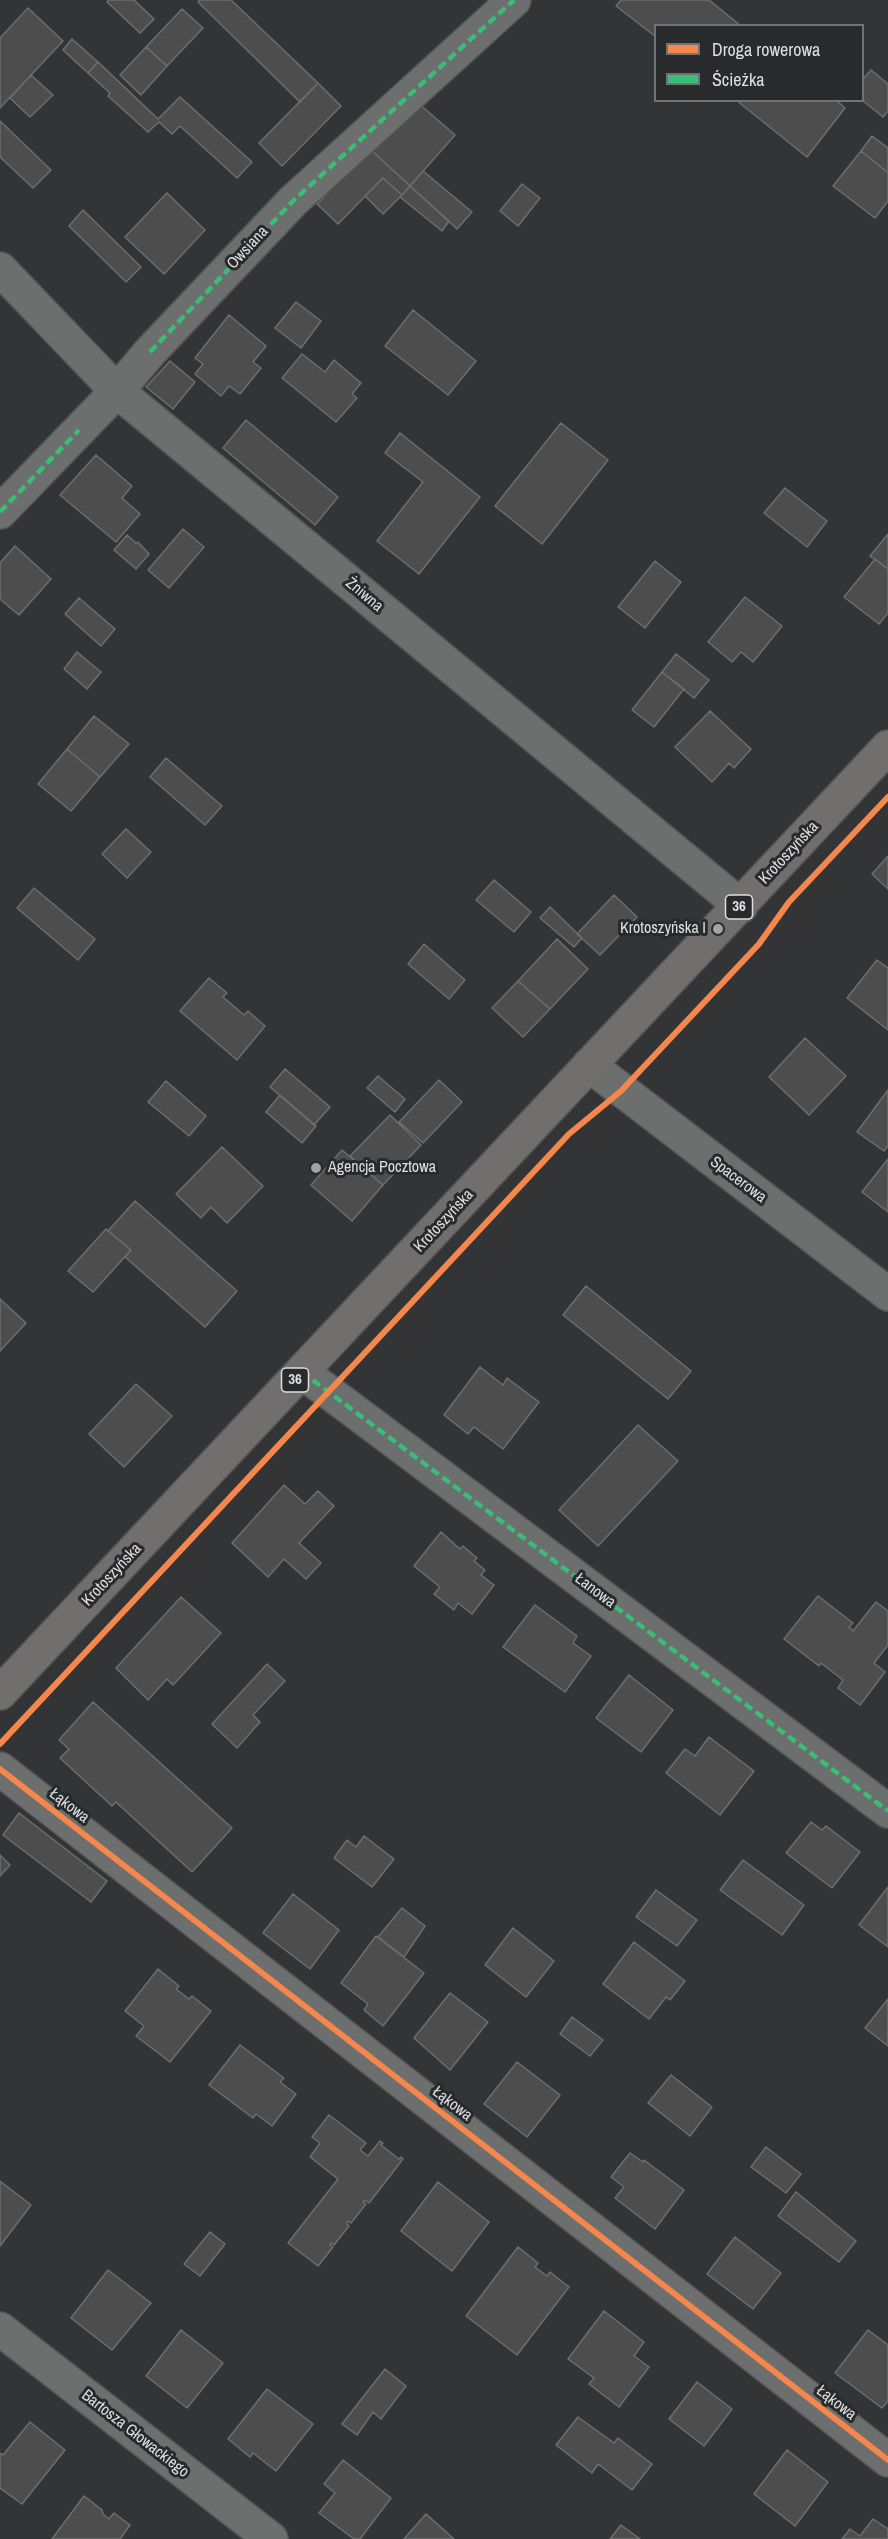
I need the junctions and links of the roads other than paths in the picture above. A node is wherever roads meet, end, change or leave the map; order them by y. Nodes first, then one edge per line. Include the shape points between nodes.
1 (514, 0) edge
2 (0, 269) edge
3 (117, 391) junction
4 (0, 512) edge
5 (888, 747) edge
6 (741, 906) junction
7 (589, 1065) junction
8 (888, 1294) edge
9 (302, 1372) junction
10 (0, 1693) edge
11 (0, 1769) edge
12 (888, 1811) edge
13 (0, 2329) edge
14 (888, 2460) edge
15 (270, 2539) edge

1 - 3 street, Owsiana via 292,201
2 - 3 street, Żniwna
3 - 4 street, Owsiana
3 - 6 street, Żniwna
5 - 6 main road, Krotoszyńska / 36
6 - 7 main road, Krotoszyńska / 36
7 - 8 street, Spacerowa
7 - 9 main road, Krotoszyńska / 36
9 - 10 main road, Krotoszyńska / 36
9 - 12 street, Łanowa
11 - 14 street, Łąkowa
13 - 15 street, Bartosza Głowackiego

